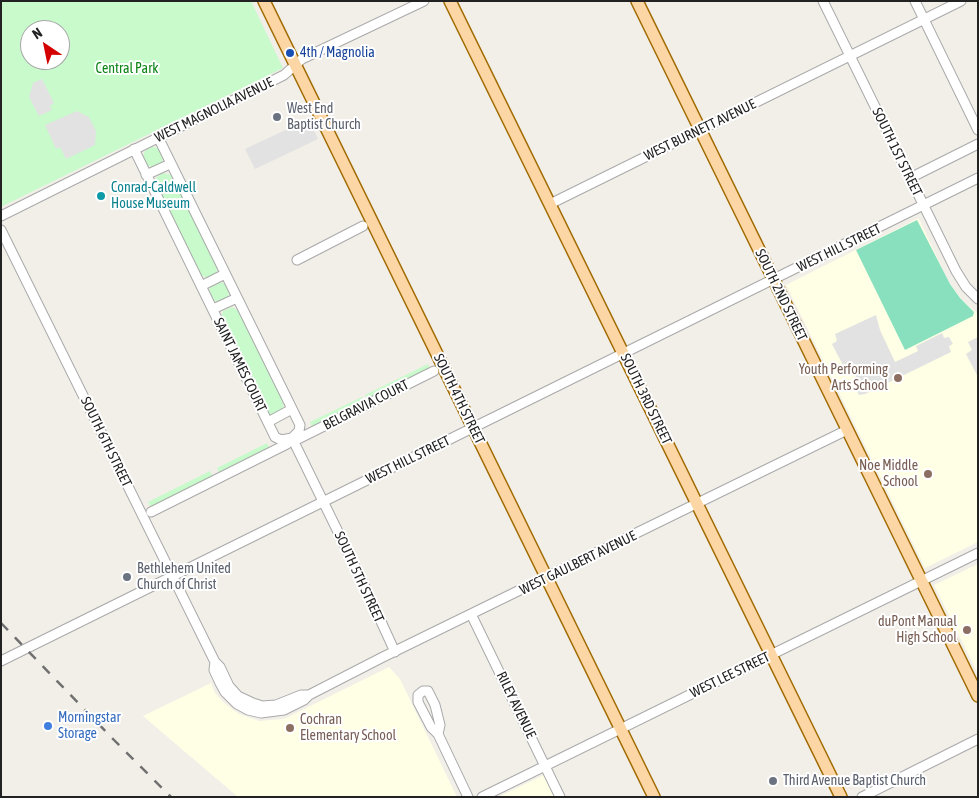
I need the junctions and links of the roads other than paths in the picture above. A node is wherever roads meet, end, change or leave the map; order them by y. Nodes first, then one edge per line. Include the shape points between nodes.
1 (264, 1) edge
2 (424, 1) edge
3 (450, 1) edge
4 (637, 1) edge
5 (823, 1) edge
6 (915, 1) edge
7 (961, 1) edge
8 (924, 20) junction
9 (850, 56) junction
10 (296, 65) junction
11 (700, 130) junction
12 (978, 130) edge
13 (158, 137) junction
14 (978, 144) edge
15 (134, 150) junction
16 (170, 164) junction
17 (146, 175) junction
18 (910, 178) junction
19 (978, 178) edge
20 (550, 204) junction
21 (923, 205) junction
22 (1, 216) edge
23 (363, 226) dead end
24 (1, 230) edge
25 (297, 260) dead end
26 (225, 274) junction
27 (774, 280) junction
28 (201, 286) junction
29 (237, 298) junction
30 (978, 299) edge
31 (212, 310) junction
32 (623, 354) junction
33 (434, 371) dead end
34 (292, 409) junction
35 (268, 422) junction
36 (474, 428) junction
37 (847, 430) junction
38 (292, 440) junction
39 (323, 502) junction
40 (697, 504) junction
41 (151, 512) dead end
42 (978, 553) edge
43 (172, 576) junction
44 (547, 578) junction
45 (921, 581) junction
46 (471, 614) junction
47 (394, 652) junction
48 (771, 655) junction
49 (212, 658) joint
50 (1, 661) edge
51 (978, 696) edge
52 (621, 729) junction
53 (438, 734) dead end
54 (978, 740) edge
55 (545, 766) junction
56 (468, 797) edge
57 (482, 797) edge
58 (560, 797) edge
59 (654, 797) edge
60 (841, 797) edge
61 (862, 797) edge

1 - 10 main road, SOUTH 4TH STREET
2 - 10 street, WEST MAGNOLIA AVENUE via 302,59
3 - 20 main road, SOUTH 3RD STREET
4 - 11 main road, SOUTH 2ND STREET
5 - 9 street, SOUTH 1ST STREET
6 - 8 street
7 - 8 street, WEST BURNETT AVENUE
8 - 9 street, WEST BURNETT AVENUE
8 - 12 street
9 - 11 street, WEST BURNETT AVENUE
9 - 18 street, SOUTH 1ST STREET
10 - 13 street, WEST MAGNOLIA AVENUE via 284,75
10 - 36 main road, SOUTH 4TH STREET
11 - 20 street, WEST BURNETT AVENUE
11 - 27 main road, SOUTH 2ND STREET
13 - 15 street, WEST MAGNOLIA AVENUE
13 - 16 street, SAINT JAMES COURT
14 - 18 street
15 - 17 street, SAINT JAMES COURT
15 - 22 street, WEST MAGNOLIA AVENUE
16 - 17 street
16 - 26 street, SAINT JAMES COURT
17 - 28 street, SAINT JAMES COURT
18 - 21 street, SOUTH 1ST STREET
19 - 21 street, WEST HILL STREET
20 - 32 main road, SOUTH 3RD STREET
21 - 27 street, WEST HILL STREET
21 - 30 street, SOUTH 1ST STREET via 960,278
23 - 25 street
24 - 43 street, SOUTH 6TH STREET
26 - 28 street
26 - 29 street, SAINT JAMES COURT
27 - 32 street, WEST HILL STREET
27 - 37 main road, SOUTH 2ND STREET
28 - 31 street, SAINT JAMES COURT
29 - 31 street, SAINT JAMES COURT
29 - 34 street, SAINT JAMES COURT
31 - 35 street, SAINT JAMES COURT
32 - 36 street, WEST HILL STREET
32 - 40 main road, SOUTH 3RD STREET
33 - 38 street, BELGRAVIA COURT
34 - 35 street, SAINT JAMES COURT
34 - 38 street, SAINT JAMES COURT via 300,429
35 - 38 street, SAINT JAMES COURT via 275,437
36 - 39 street, WEST HILL STREET
36 - 44 main road, SOUTH 4TH STREET
37 - 40 street, WEST GAULBERT AVENUE
37 - 45 main road, SOUTH 2ND STREET
38 - 39 street
38 - 41 street, BELGRAVIA COURT
39 - 43 street, WEST HILL STREET
39 - 47 street, SOUTH 5TH STREET
40 - 44 street, WEST GAULBERT AVENUE
40 - 48 main road, SOUTH 3RD STREET
42 - 45 street, WEST LEE STREET
43 - 49 street, SOUTH 6TH STREET
43 - 50 street, WEST HILL STREET
44 - 46 street, WEST GAULBERT AVENUE
44 - 52 main road, SOUTH 4TH STREET
45 - 48 street, WEST LEE STREET
45 - 51 main road, SOUTH 2ND STREET
46 - 47 street, WEST GAULBERT AVENUE
46 - 55 street, RILEY AVENUE
47 - 49 street, WEST GAULBERT AVENUE via 292,707 261,713 233,701 214,670
48 - 52 street, WEST LEE STREET
48 - 60 main road, SOUTH 3RD STREET
52 - 55 street, WEST LEE STREET
52 - 59 main road, SOUTH 4TH STREET
53 - 56 street
54 - 61 street
55 - 57 street, WEST LEE STREET
55 - 58 street, RILEY AVENUE

